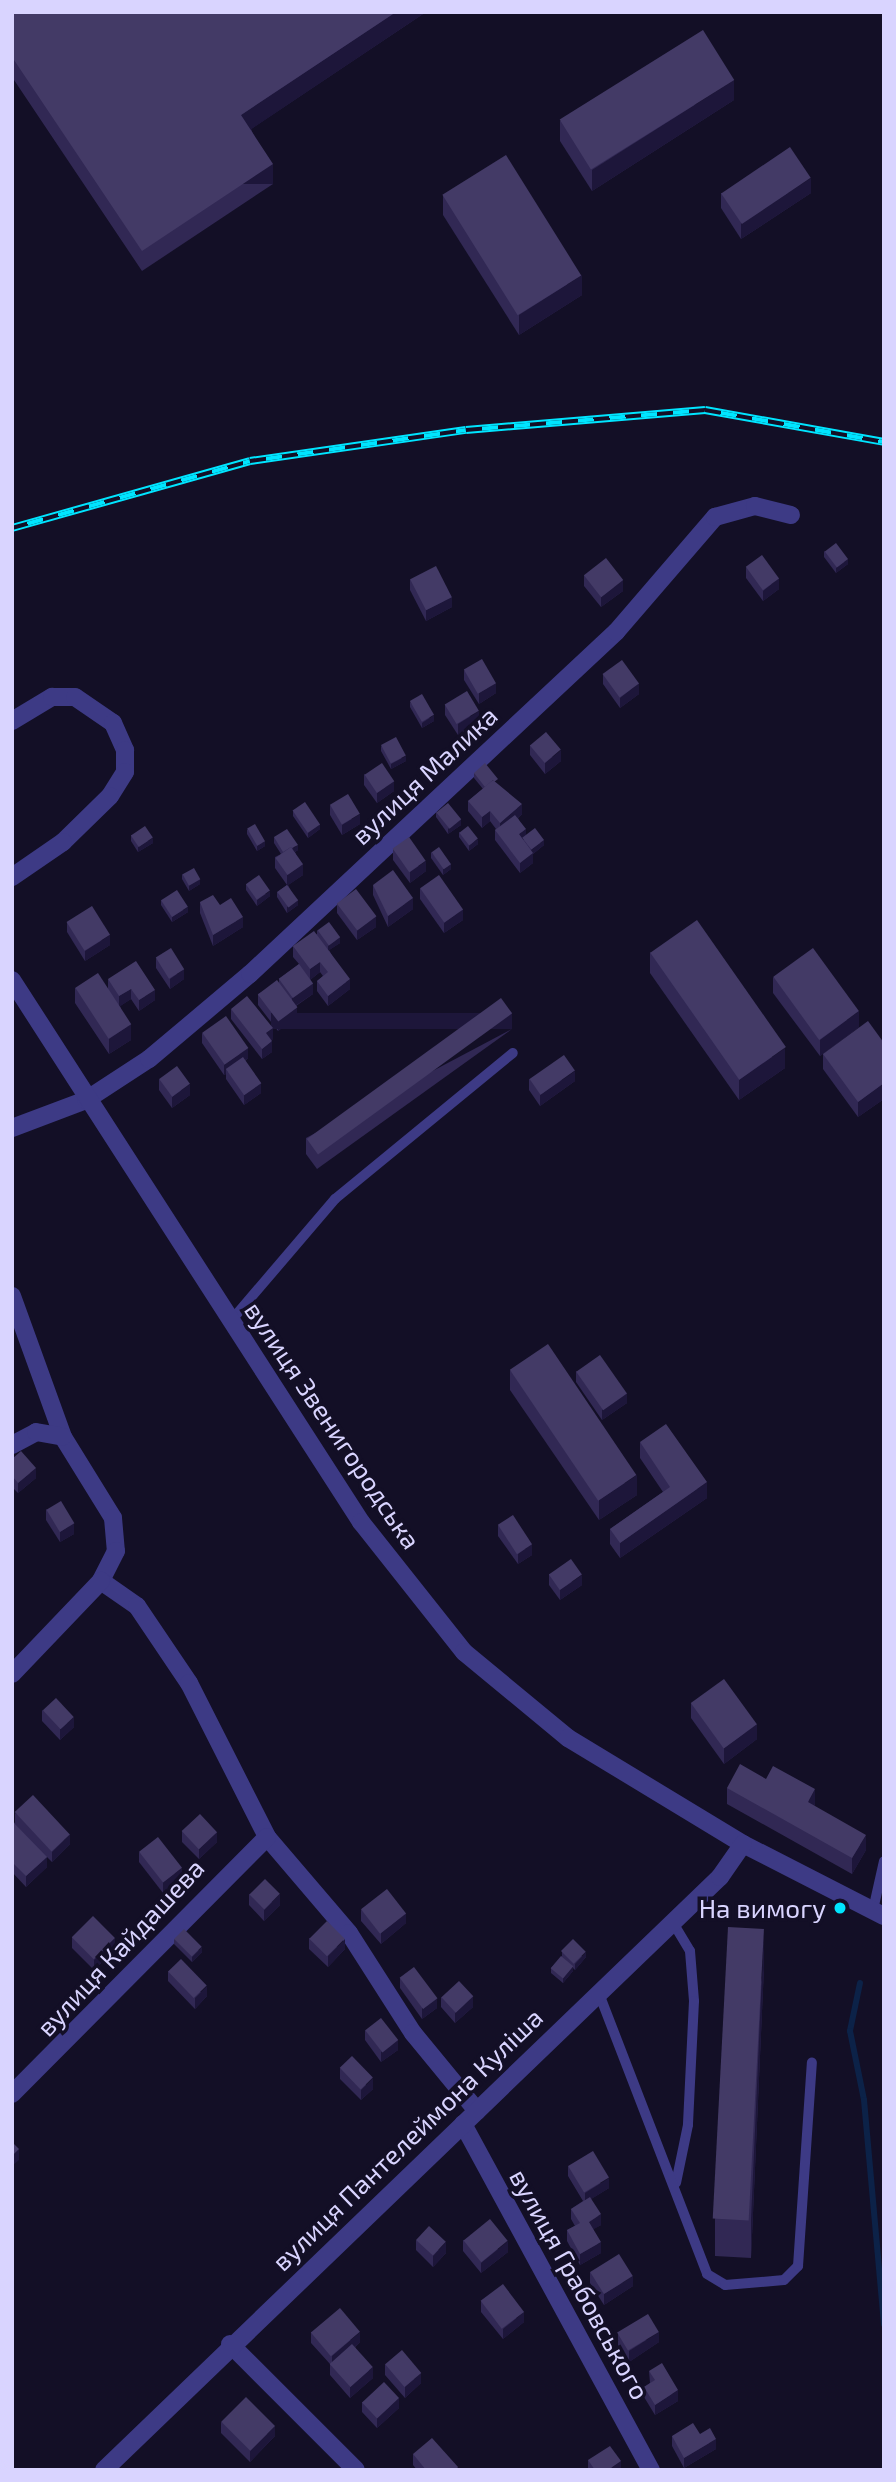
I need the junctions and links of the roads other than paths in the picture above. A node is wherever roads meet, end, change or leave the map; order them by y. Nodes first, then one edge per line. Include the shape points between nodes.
1 (791, 515) dead end
2 (12, 721) edge
3 (12, 877) edge
4 (12, 980) edge
5 (513, 1053) dead end
6 (86, 1100) junction
7 (12, 1128) edge
8 (12, 1296) edge
9 (230, 1322) junction
10 (63, 1437) junction
11 (12, 1445) edge
12 (101, 1581) junction
13 (12, 1674) edge
14 (267, 1837) junction
15 (743, 1844) junction
16 (884, 1861) edge
17 (878, 1913) edge
18 (672, 1921) junction
19 (598, 1992) junction
20 (812, 2062) dead end
21 (12, 2094) edge
22 (477, 2111) junction
23 (463, 2124) junction
24 (676, 2183) junction
25 (230, 2344) junction
26 (104, 2470) edge
27 (356, 2470) edge
28 (651, 2470) edge

1 - 6 street, вулиця Малика via 755,506 715,517 615,632 250,974 149,1059
2 - 3 street via 51,697 75,697 113,723 125,750 125,772 110,796 63,842
4 - 6 street, вулиця Звенигородська
5 - 9 lane via 335,1199
6 - 7 street, вулиця Малика
6 - 9 street, вулиця Звенигородська
8 - 10 street
9 - 15 street, вулиця Звенигородська via 361,1522 464,1652 568,1738
10 - 11 street via 36,1432
10 - 12 street via 113,1518 116,1551
12 - 13 street
12 - 14 street via 137,1606 170,1653
14 - 21 street, вулиця Кайдашева
14 - 22 street via 357,1942 414,2033
15 - 17 street, вулиця Звенигородська
15 - 18 street, вулиця Пантелеймона Куліша via 720,1877
16 - 17 lane
18 - 19 street, вулиця Пантелеймона Куліша
18 - 24 lane via 690,1951 694,2001 688,2125
19 - 22 street, вулиця Пантелеймона Куліша
19 - 24 lane
20 - 24 lane via 798,2266 789,2278 715,2281 707,2274
22 - 23 street, вулиця Пантелеймона Куліша
23 - 25 street, вулиця Пантелеймона Куліша
23 - 28 street, вулиця Грабовського
25 - 26 street, вулиця Пантелеймона Куліша
25 - 27 street

